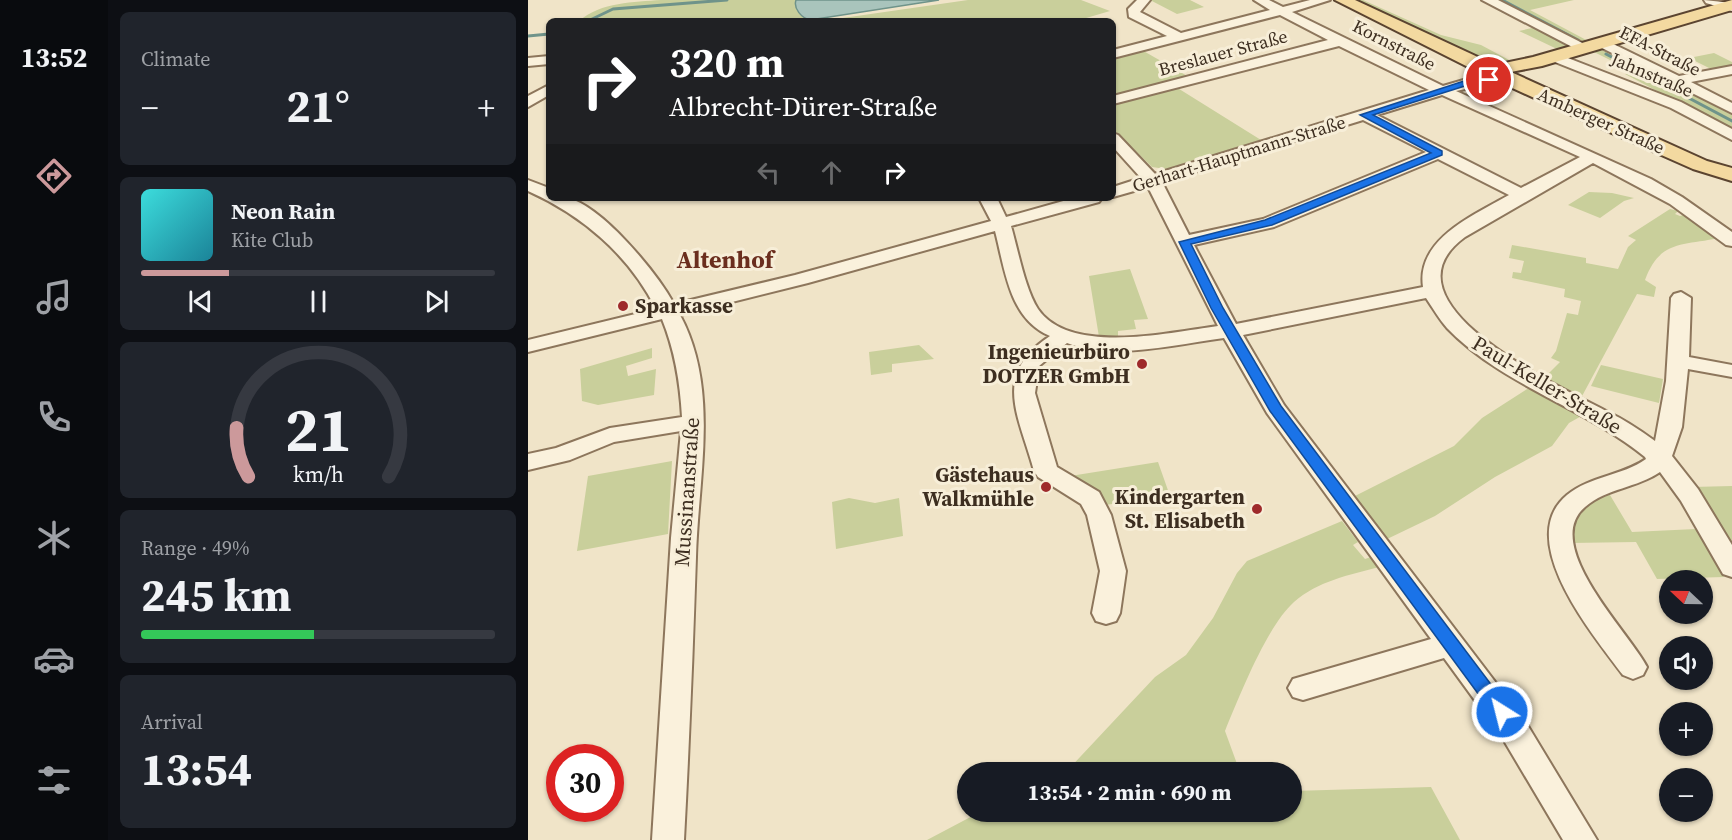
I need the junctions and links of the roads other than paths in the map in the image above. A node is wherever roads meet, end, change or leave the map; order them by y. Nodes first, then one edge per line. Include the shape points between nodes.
1 (1144, 0) edge
2 (1260, 0) edge
3 (1324, 0) edge
4 (1343, 0) edge
5 (1351, 0) edge
6 (1488, 0) edge
7 (1710, 0) edge
8 (1731, 6) edge
9 (1282, 12) junction
10 (1179, 37) junction
11 (1341, 41) junction
12 (1603, 43) junction
13 (1585, 48) junction
14 (1116, 53) edge
15 (1555, 57) junction
16 (546, 60) edge
17 (528, 62) edge
18 (1732, 70) edge
19 (1501, 72) junction
20 (1677, 81) junction
21 (546, 91) edge
22 (1441, 91) junction
23 (1116, 99) edge
24 (528, 103) edge
25 (1732, 109) edge
26 (1365, 115) junction
27 (1732, 135) edge
28 (1116, 141) edge
29 (1438, 153) junction
30 (1590, 158) junction
31 (1732, 175) edge
32 (1153, 181) junction
33 (528, 185) edge
34 (1116, 191) edge
35 (546, 193) edge
36 (1521, 195) junction
37 (561, 201) edge
38 (990, 201) edge
39 (1083, 201) edge
40 (1002, 225) junction
41 (1732, 241) edge
42 (1184, 242) junction
43 (1431, 291) junction
44 (1682, 298) dead end
45 (670, 310) junction
46 (1230, 330) junction
47 (1064, 336) junction
48 (528, 346) edge
49 (1678, 361) junction
50 (1732, 371) edge
51 (693, 422) junction
52 (1660, 458) junction
53 (528, 462) edge
54 (1732, 567) edge
55 (1106, 613) dead end
56 (1452, 644) junction
57 (1633, 667) dead end
58 (1303, 688) dead end
59 (668, 840) edge
60 (1581, 840) edge

1 - 10 street via 1134,14
2 - 9 street, Kornstraße
3 - 9 street
4 - 19 main road, Amberger Straße
5 - 19 main road, Amberger Straße
6 - 13 street
7 - 8 street
8 - 12 main road
9 - 10 street
9 - 11 street, Kornstraße
10 - 14 street
11 - 22 street, Kornstraße
11 - 23 street, Breslauer Straße
12 - 13 main road
12 - 20 street, EFA-Straße
13 - 15 main road
15 - 19 main road
15 - 27 street, Jahnstraße via 1676,105
16 - 17 street
18 - 20 street
19 - 22 street, Gerhart-Hauptmann-Straße
19 - 31 main road, Amberger Straße
20 - 25 street, EFA-Straße
21 - 24 street
22 - 26 street, Gerhart-Hauptmann-Straße
22 - 30 street, Kornstraße
26 - 29 street
26 - 32 street, Gerhart-Hauptmann-Straße
28 - 32 street
29 - 36 street
29 - 42 street via 1268,223
30 - 36 street
30 - 41 street, Kornstraße via 1650,186
32 - 34 street, Gerhart-Hauptmann-Straße
32 - 42 street
33 - 35 street
36 - 43 street via 1446,243 1433,262 1429,275
37 - 45 street, Mussinanstraße via 621,244
38 - 40 street
39 - 40 street
40 - 45 street
40 - 47 street via 1026,305 1038,321
42 - 46 street
43 - 46 street
43 - 52 street, Paul-Keller-Straße via 1447,317 1473,342 1605,420
44 - 49 street
45 - 48 street
45 - 51 street, Mussinanstraße via 689,372
46 - 47 street via 1119,345
46 - 56 street via 1275,408
47 - 55 street via 1028,365 1024,393 1046,471 1090,498 1100,515 1113,571
49 - 50 street
49 - 52 street via 1669,428
51 - 53 street via 610,435 562,454
51 - 59 street, Mussinanstraße
52 - 54 street, Paul-Keller-Straße
52 - 57 street via 1643,471 1577,499 1566,512 1560,531 1563,554 1575,577
56 - 58 street
56 - 60 street via 1514,730

